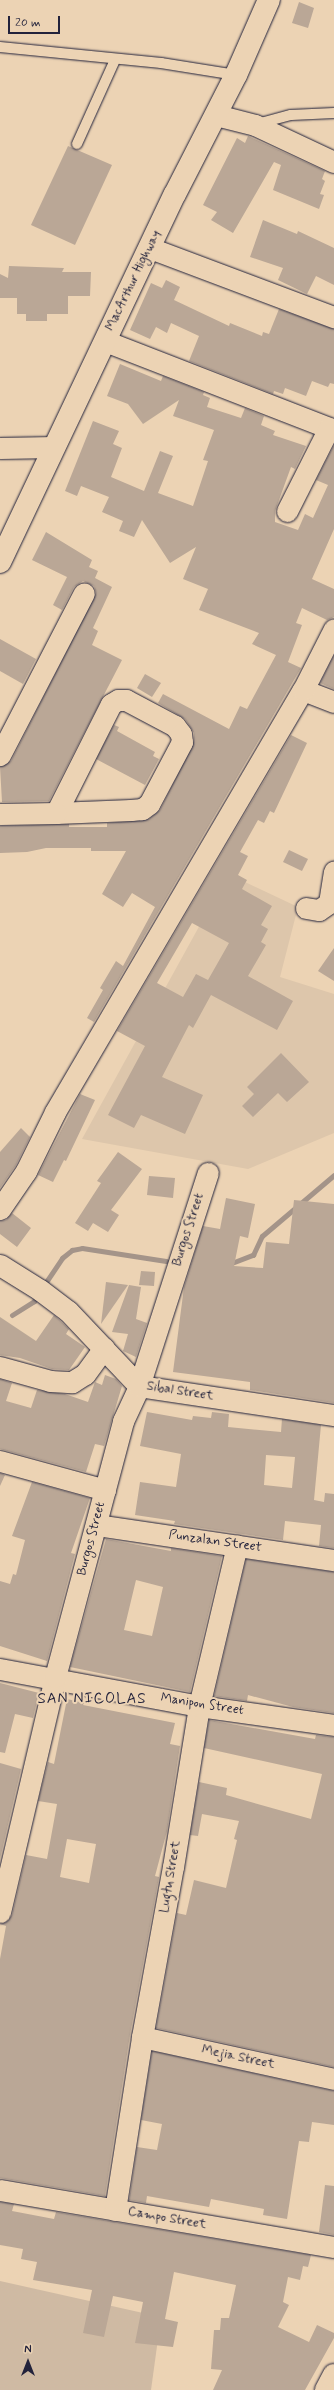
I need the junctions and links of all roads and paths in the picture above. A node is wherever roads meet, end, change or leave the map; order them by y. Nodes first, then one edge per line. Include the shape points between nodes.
1 (269, 0) edge
2 (0, 47) edge
3 (114, 60) junction
4 (236, 74) junction
5 (334, 113) edge
6 (216, 115) junction
7 (255, 125) junction
8 (77, 144) dead end
9 (334, 162) edge
10 (150, 248) junction
11 (334, 317) edge
12 (105, 341) junction
13 (332, 429) edge
14 (54, 447) junction
15 (0, 448) edge
16 (287, 511) dead end
17 (0, 562) edge
18 (84, 593) dead end
19 (334, 629) edge
20 (303, 690) junction
21 (334, 702) edge
22 (0, 755) edge
23 (56, 813) junction
24 (0, 814) edge
25 (334, 871) edge
26 (306, 908) dead end
27 (208, 1173) dead end
28 (0, 1209) edge
29 (1, 1269) edge
30 (104, 1348) junction
31 (0, 1367) edge
32 (139, 1386) junction
33 (334, 1415) edge
34 (0, 1461) edge
35 (105, 1490) junction
36 (96, 1525) junction
37 (237, 1546) junction
38 (334, 1560) edge
39 (0, 1669) edge
40 (55, 1678) junction
41 (199, 1706) junction
42 (334, 1724) edge
43 (0, 1912) edge
44 (142, 2037) junction
45 (334, 2078) edge
46 (0, 2190) edge
47 (115, 2210) junction
48 (334, 2247) edge
49 (334, 2375) edge
50 (326, 2390) edge

1 - 4 main road, MacArthur Highway
2 - 3 lane
3 - 4 lane via 161,63
3 - 8 lane
4 - 6 main road, MacArthur Highway
5 - 7 lane via 290,115
6 - 7 street
6 - 10 main road, MacArthur Highway
7 - 9 street
10 - 11 street
10 - 12 main road, MacArthur Highway
12 - 13 street
12 - 14 main road, MacArthur Highway
13 - 16 street
14 - 15 street
14 - 17 main road, MacArthur Highway
18 - 22 street
19 - 20 street
20 - 21 street
20 - 28 street via 55,1112 26,1171
23 - 23 street via 111,704 118,700 126,700 175,726 181,734 182,742 149,804 142,809
23 - 24 street
25 - 26 street via 329,903 319,910
27 - 32 street, Burgos Street
29 - 30 street, Sibal Street via 68,1311
30 - 31 street via 86,1374 72,1382 50,1381
30 - 32 street, Sibal Street
32 - 33 street, Sibal Street
32 - 35 street, Burgos Street via 123,1421
34 - 35 street
35 - 36 street, Burgos Street
36 - 37 street, Punzalan Street
36 - 40 street, Burgos Street
37 - 38 street, Punzalan Street
37 - 41 street, Lugtu Street
39 - 40 street, Manipon Street
40 - 41 street, Manipon Street
40 - 43 street, Burgos Street
41 - 42 street, Manipon Street
41 - 44 street, Lugtu Street
44 - 45 street, Mejia Street
44 - 47 street, Lugtu Street
46 - 47 street, Campo Street
47 - 48 street, Campo Street
49 - 50 main road

